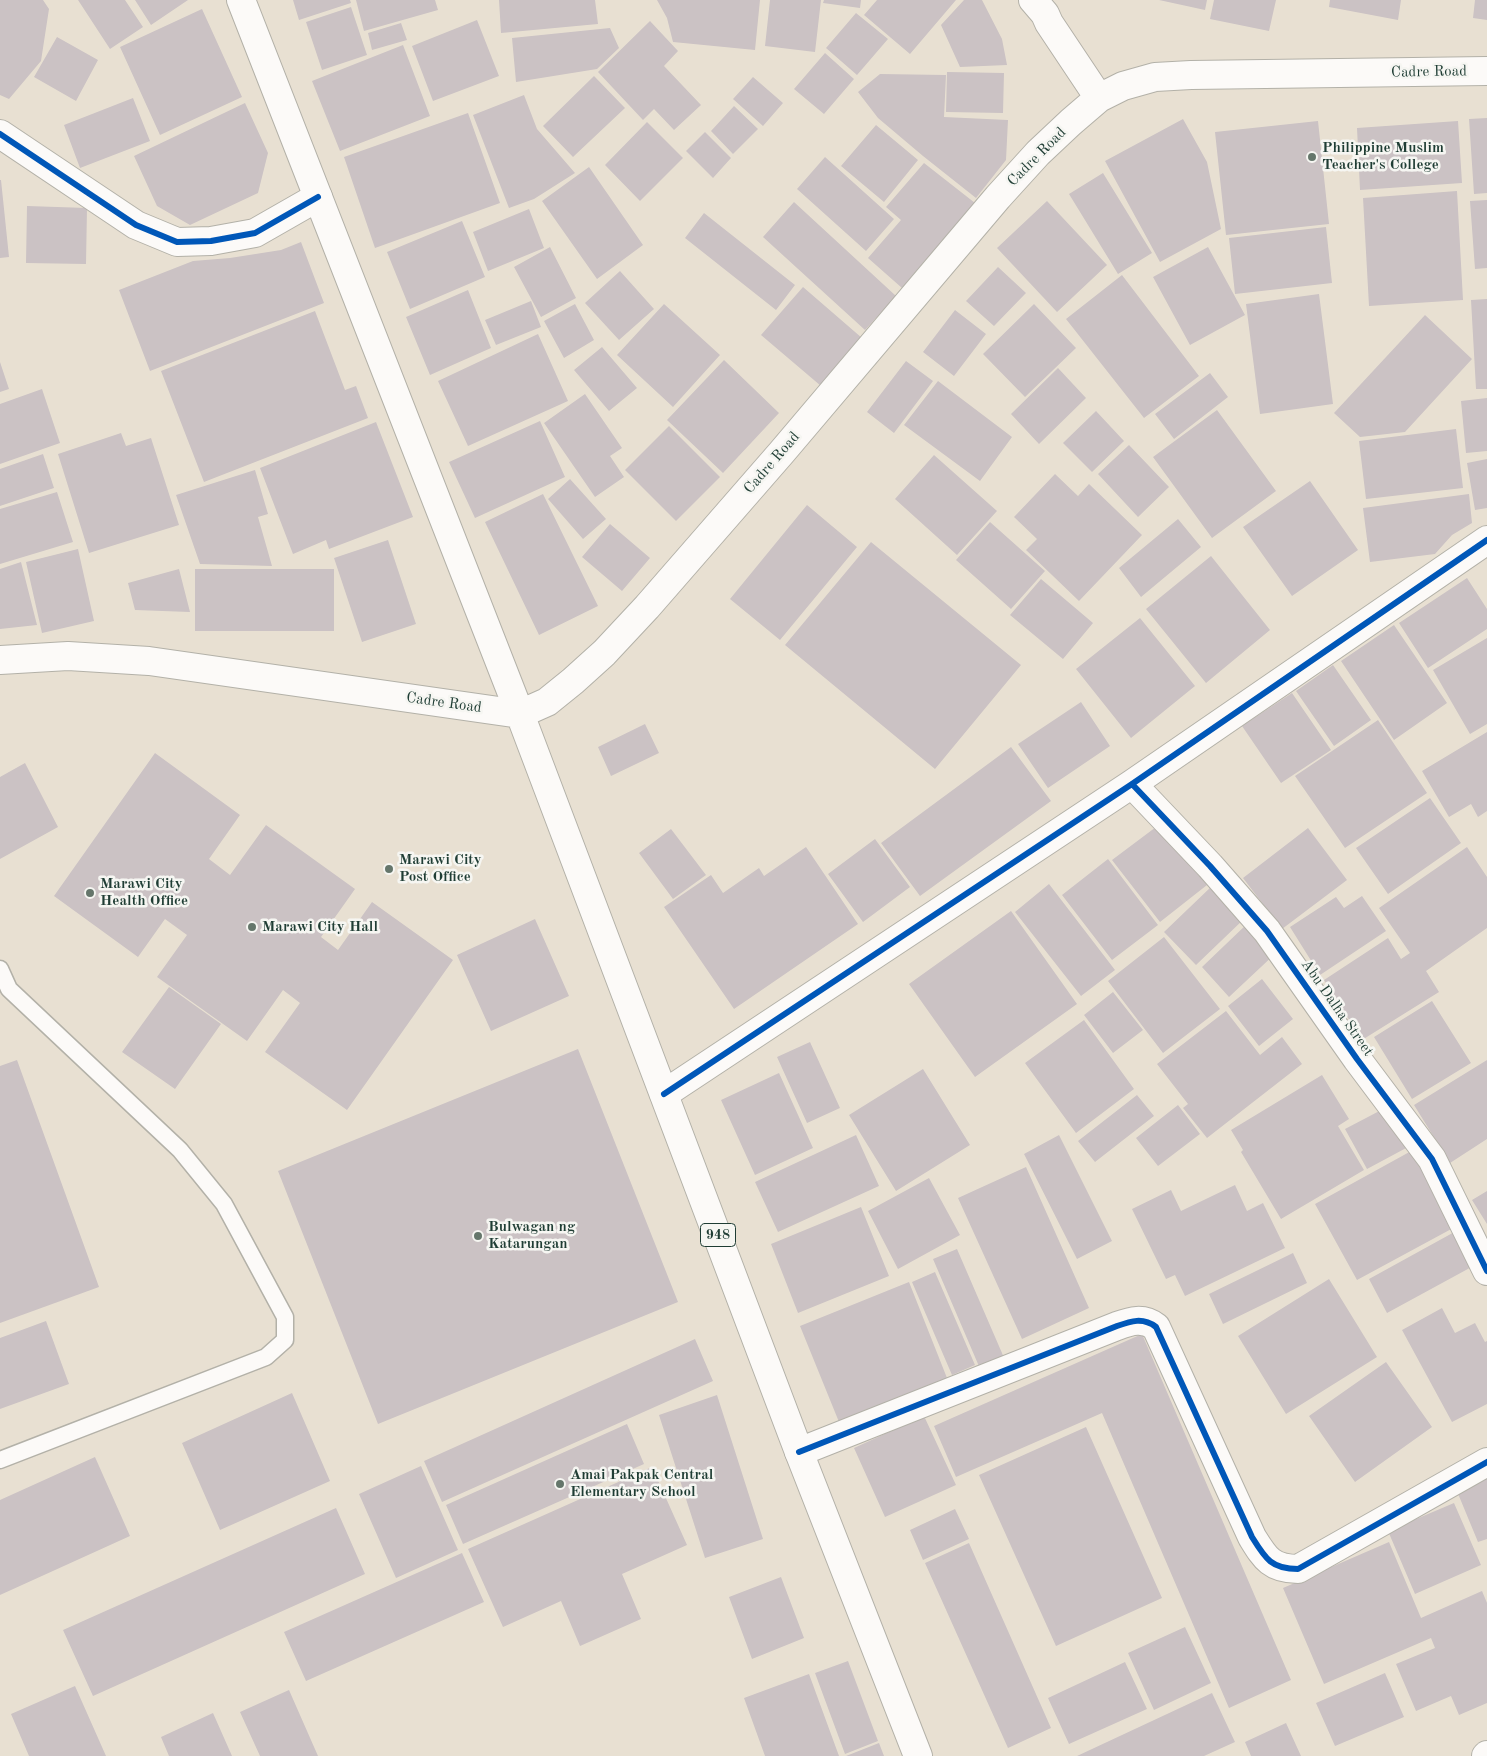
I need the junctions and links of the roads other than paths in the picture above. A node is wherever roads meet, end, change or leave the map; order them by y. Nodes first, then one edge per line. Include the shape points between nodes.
1 (241, 0) edge
2 (1041, 5) edge
3 (1487, 71) edge
4 (1099, 98) junction
5 (0, 134) edge
6 (318, 196) junction
7 (1487, 540) edge
8 (0, 660) edge
9 (520, 714) junction
10 (1132, 784) junction
11 (0, 969) edge
12 (4, 990) edge
13 (664, 1094) junction
14 (1487, 1271) edge
15 (800, 1452) junction
16 (0, 1460) edge
17 (1487, 1462) edge
18 (918, 1756) edge

1 - 6 main road, 948
2 - 4 main road via 1049,23
3 - 4 main road, Cadre Road via 1155,77 1123,86
4 - 9 main road, Cadre Road via 1038,153 998,197 782,452 623,633 547,702
5 - 6 main road via 136,225 177,242 211,241 255,233
6 - 9 main road, 948
7 - 10 main road
8 - 9 main road, Cadre Road via 68,656 149,661
9 - 13 main road, 948
10 - 13 main road
10 - 14 main road, Abu Dalha Street via 1267,931 1432,1159
11 - 12 lane
12 - 16 lane via 180,1150 224,1204 285,1317 285,1340 266,1357
13 - 15 main road, 948
15 - 17 main road via 1117,1326 1142,1320 1156,1328 1252,1537 1266,1559 1275,1565 1298,1569
15 - 18 main road, 948

